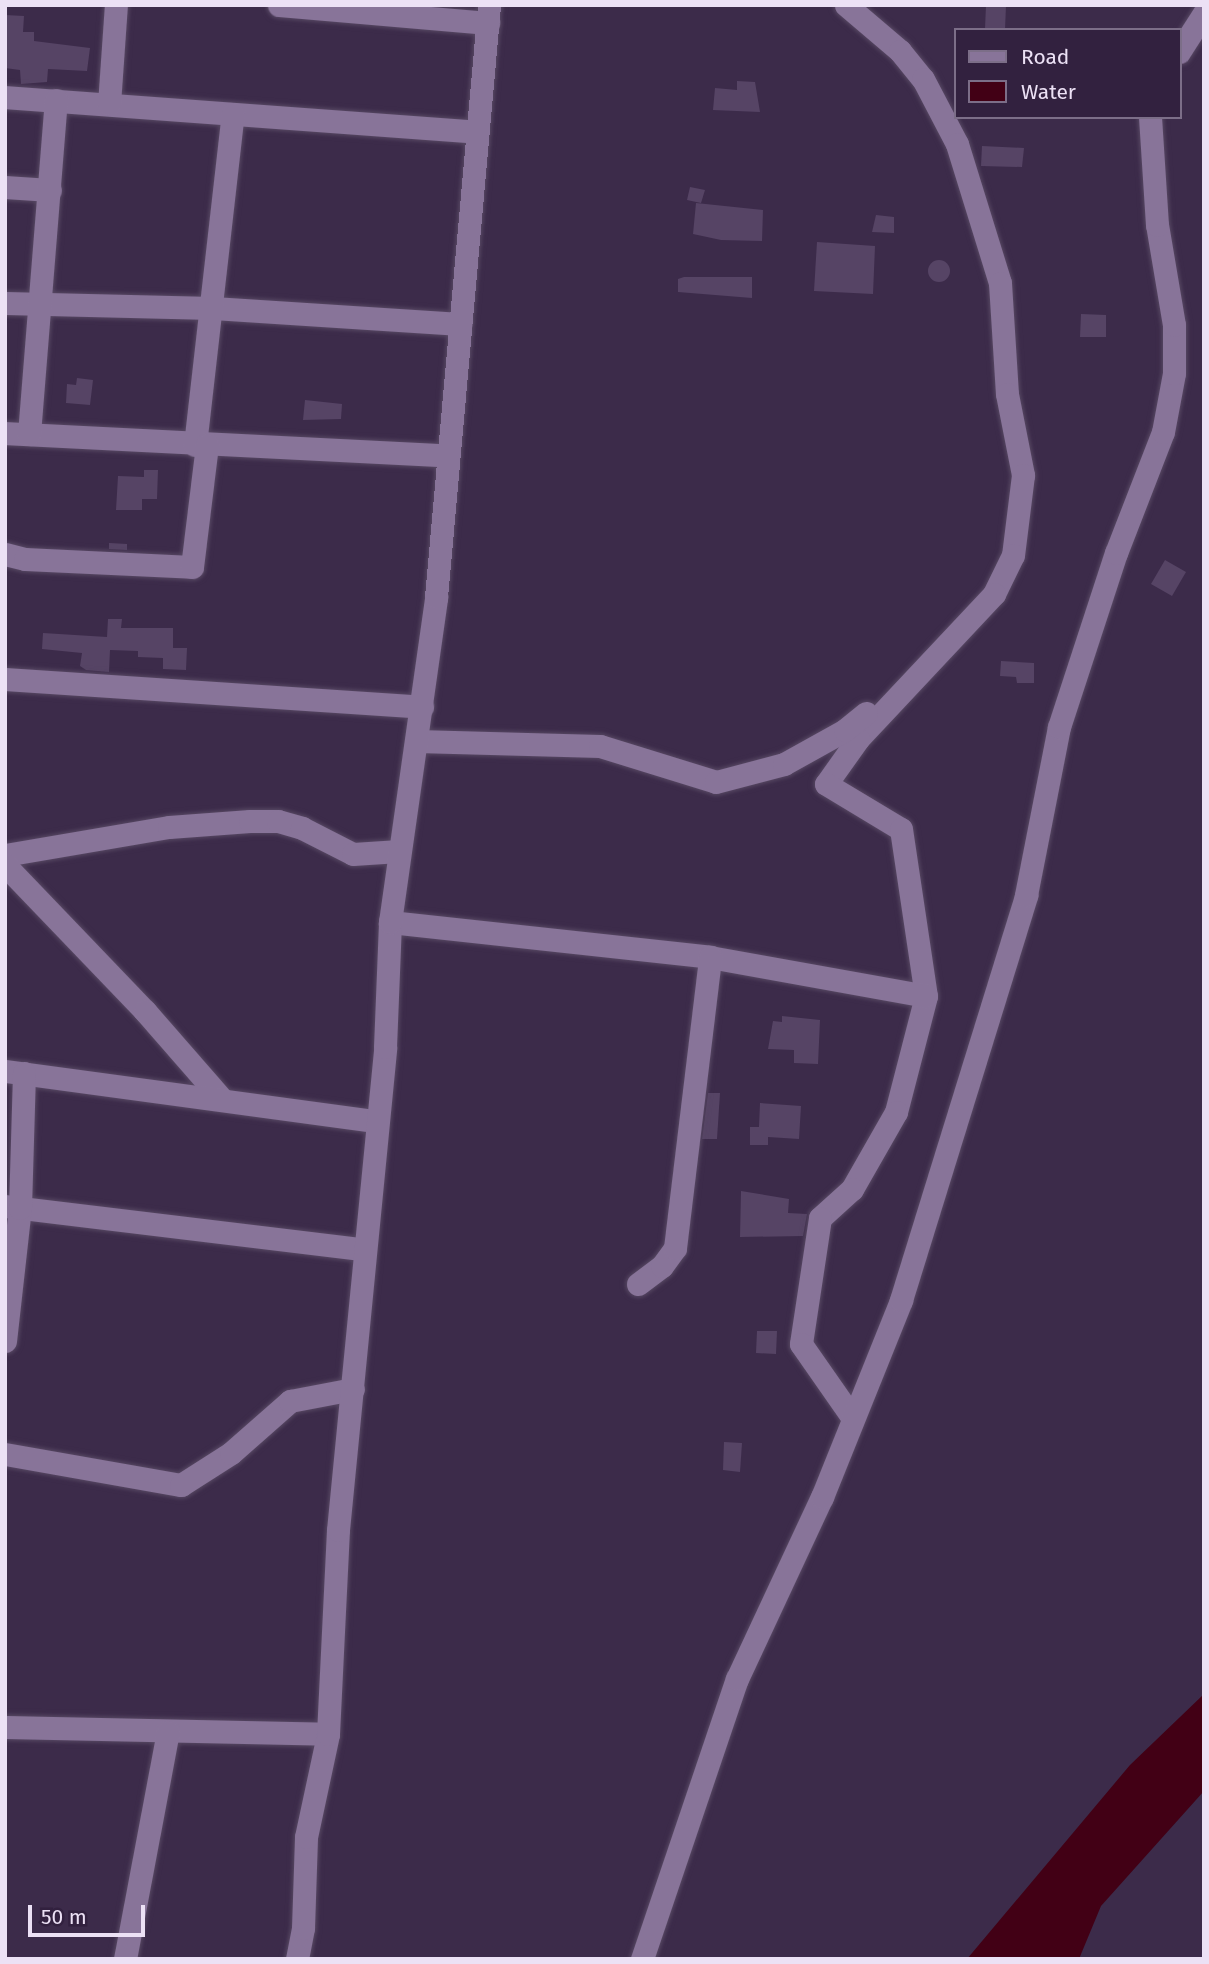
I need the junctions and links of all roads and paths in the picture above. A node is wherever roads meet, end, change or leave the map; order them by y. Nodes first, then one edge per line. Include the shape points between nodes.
1 (116, 5) edge
2 (279, 5) edge
3 (846, 5) edge
4 (1204, 13) edge
5 (488, 14) edge
6 (1181, 49) edge
7 (5, 97) edge
8 (56, 100) junction
9 (109, 104) junction
10 (233, 114) junction
11 (1150, 119) edge
12 (476, 132) junction
13 (5, 187) edge
14 (50, 190) junction
15 (5, 303) edge
16 (43, 306) junction
17 (213, 308) junction
18 (460, 324) junction
19 (5, 433) edge
20 (29, 435) junction
21 (201, 445) junction
22 (446, 455) junction
23 (5, 554) edge
24 (934, 656) junction
25 (5, 679) edge
26 (422, 707) junction
27 (417, 741) junction
28 (399, 851) junction
29 (5, 855) edge
30 (5, 865) edge
31 (390, 922) junction
32 (710, 957) junction
33 (926, 996) junction
34 (15, 1072) edge
35 (221, 1098) junction
36 (377, 1121) junction
37 (13, 1207) edge
38 (362, 1249) junction
39 (638, 1284) dead end
40 (7, 1315) edge
41 (5, 1341) edge
42 (353, 1389) junction
43 (852, 1417) junction
44 (5, 1454) edge
45 (5, 1727) edge
46 (168, 1732) junction
47 (328, 1734) junction
48 (125, 1959) edge
49 (297, 1959) edge
50 (642, 1959) edge

1 - 9 street
2 - 5 street
3 - 24 street via 900,51 923,79 957,144 1000,283 1007,394 1023,475 1022,510 1013,555 994,594
4 - 6 street
5 - 12 street
7 - 8 street
8 - 9 street
8 - 14 street
9 - 10 street
10 - 12 street
10 - 17 street
11 - 43 street via 1157,225 1174,325 1174,373 1163,432 1116,553 1059,727 1026,895 901,1300
12 - 18 street
13 - 14 street
14 - 16 street
15 - 16 street
16 - 17 street
16 - 20 street
17 - 18 street
17 - 21 street
18 - 22 street
19 - 20 street
20 - 21 street
21 - 22 street
21 - 23 street via 192,567 24,559
22 - 26 street via 436,597
24 - 27 street via 845,730 784,764 716,782 600,746
24 - 33 street via 858,739 826,784 901,830
25 - 26 street
26 - 27 street
27 - 28 street
28 - 29 street via 354,855 302,828 278,821 250,821 169,827
28 - 31 street
30 - 35 street
31 - 32 street
31 - 36 street
32 - 33 street
32 - 39 street via 675,1248 662,1266
33 - 43 street via 896,1112 852,1189 820,1218 801,1344
34 - 35 street
34 - 37 street
35 - 36 street
36 - 38 street
37 - 38 street
37 - 40 street
38 - 42 street
40 - 41 street
42 - 44 street via 290,1401 231,1453 181,1485
42 - 47 street via 338,1530
43 - 50 street via 822,1497 737,1679
45 - 46 street
46 - 47 street
46 - 48 street
47 - 49 street via 306,1837 303,1928

